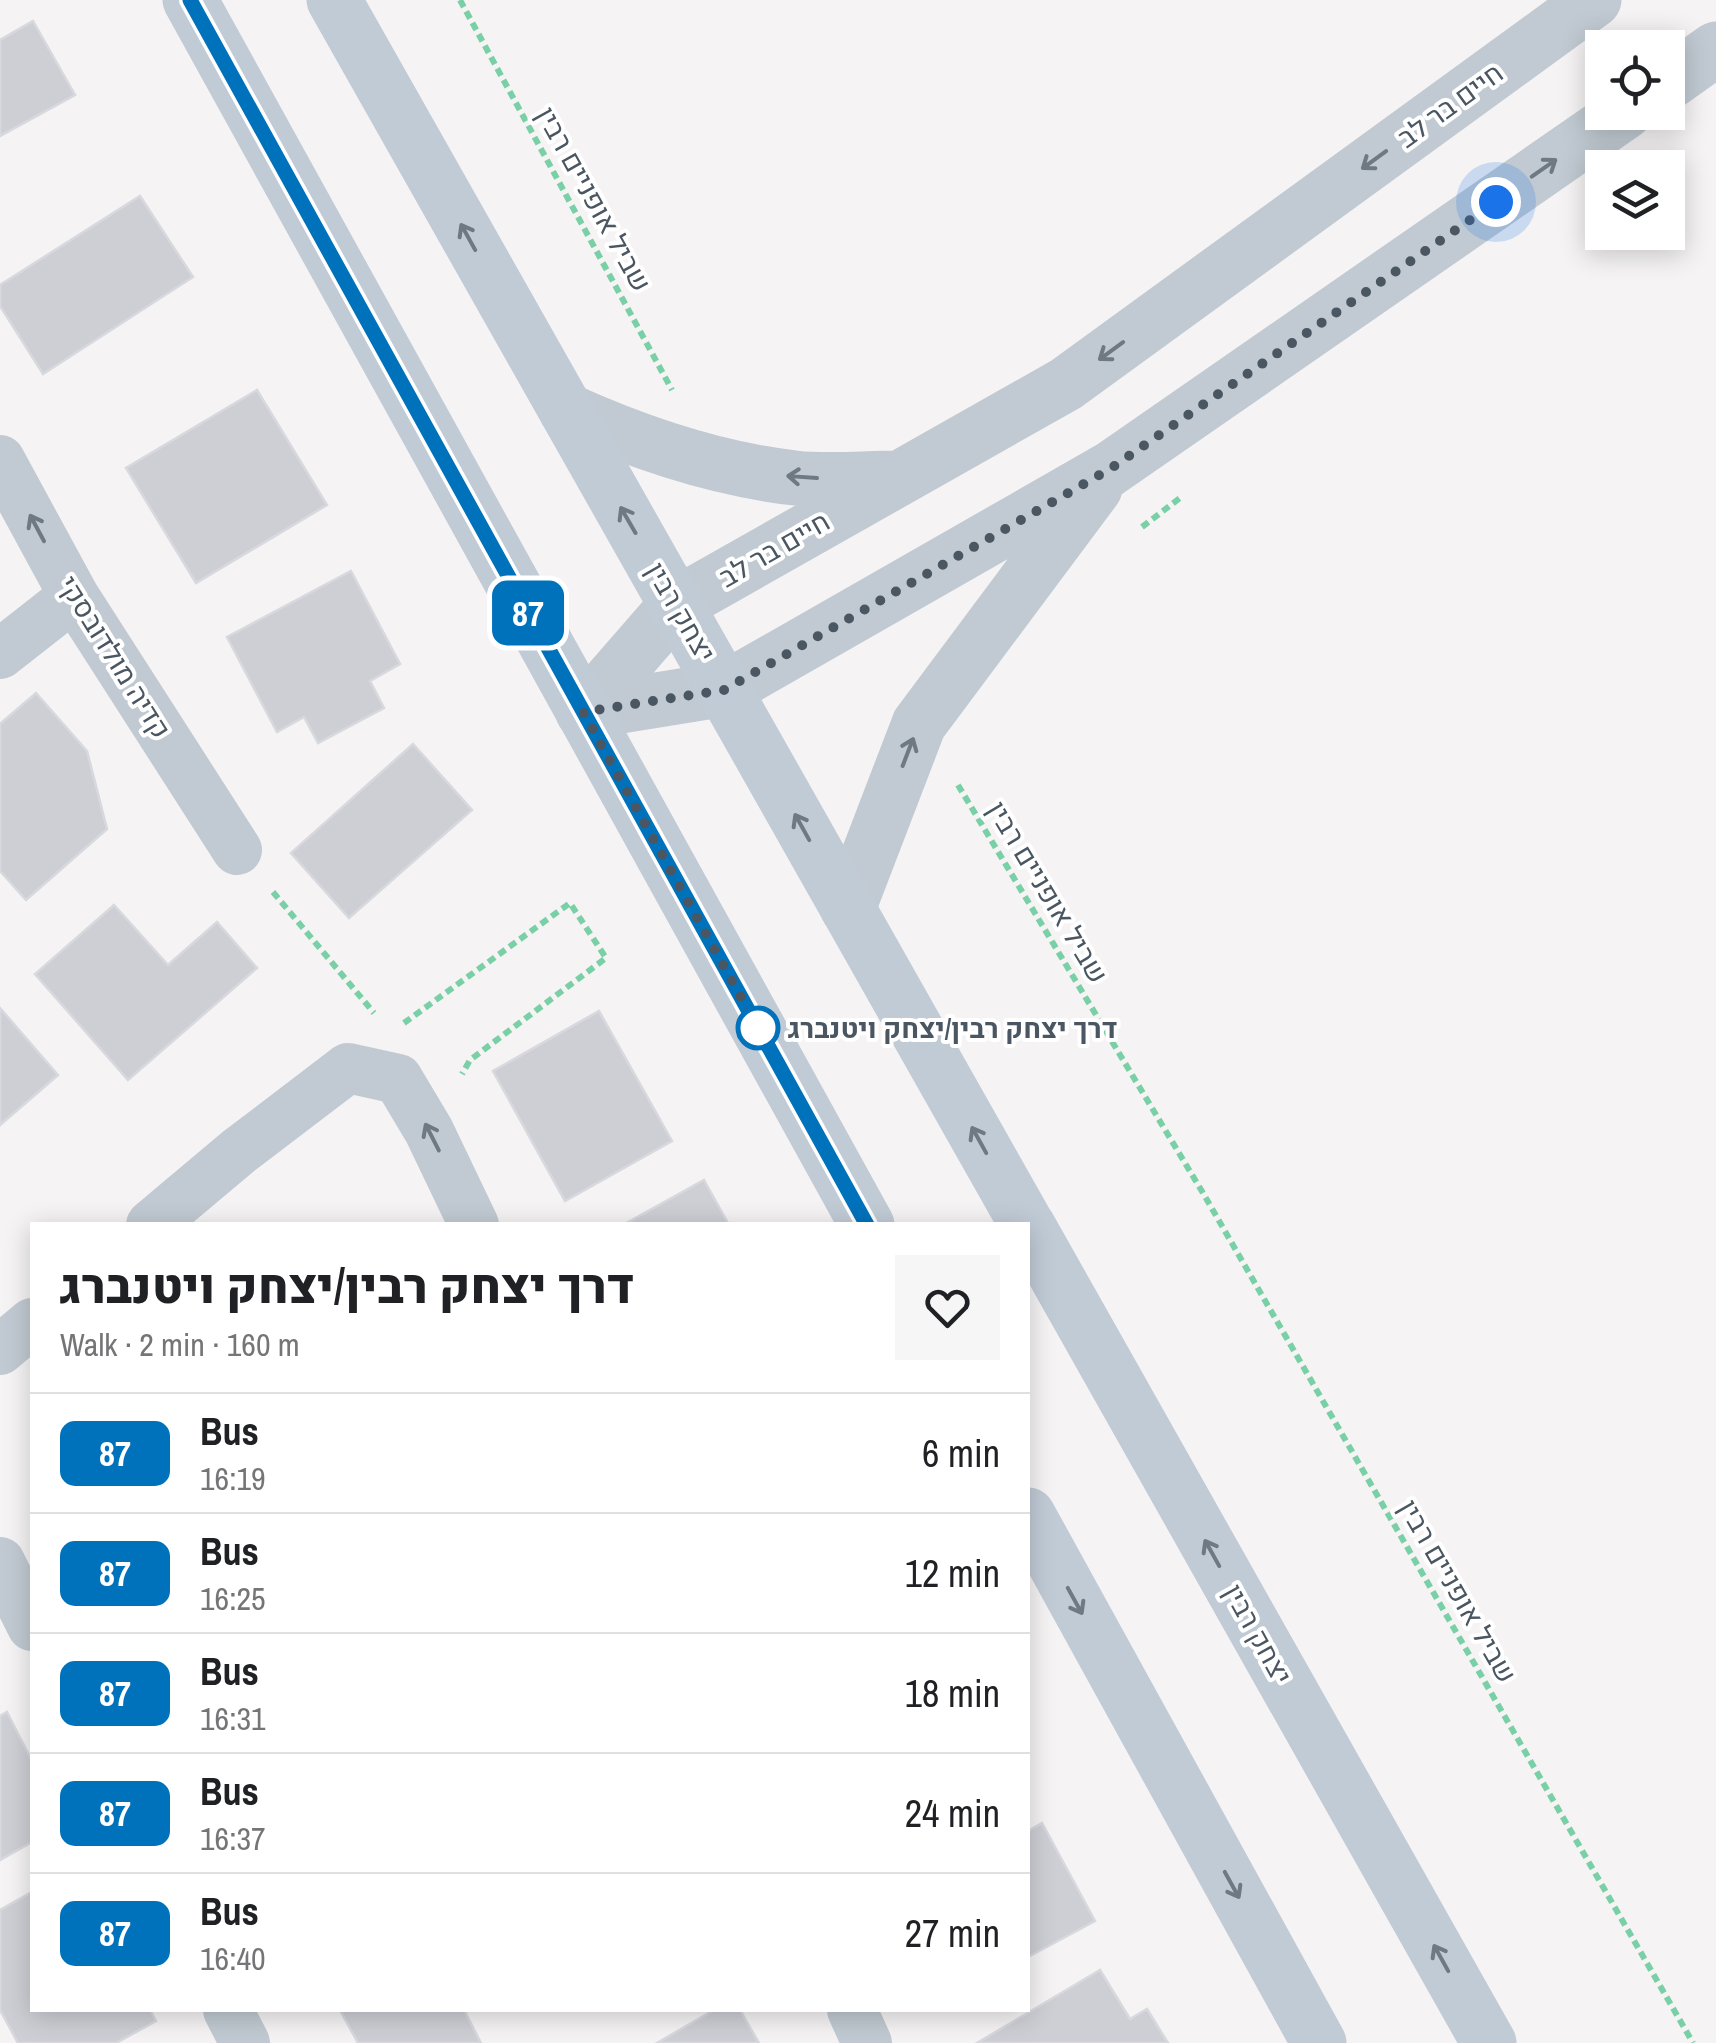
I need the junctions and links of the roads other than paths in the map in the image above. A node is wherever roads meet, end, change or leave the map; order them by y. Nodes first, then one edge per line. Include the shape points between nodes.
1 (190, 0) edge
2 (334, 0) edge
3 (1594, 0) edge
4 (1716, 49) edge
5 (1685, 71) edge
6 (1598, 130) edge
7 (566, 410) junction
8 (0, 460) edge
9 (1110, 469) junction
10 (899, 478) junction
11 (74, 596) junction
12 (676, 604) junction
13 (0, 654) edge
14 (724, 690) junction
15 (583, 712) junction
16 (237, 850) road end
17 (848, 909) junction
18 (155, 1222) edge
19 (473, 1222) edge
20 (865, 1222) edge
21 (1025, 1222) edge
22 (1030, 1231) edge
23 (30, 1325) edge
24 (0, 1350) edge
25 (1030, 1520) edge
26 (0, 1562) edge
27 (30, 1622) edge
28 (229, 2012) edge
29 (853, 2012) edge
30 (244, 2043) edge
31 (867, 2043) edge
32 (1319, 2043) edge
33 (1489, 2043) edge

1 - 15 main road
7 -> 2 main road, יצחק רבין
3 -> 10 street, חיים בר לב via 1066,384
4 - 5 street
9 -> 6 street
10 -> 7 street via 798,479 711,463
12 -> 7 main road, יצחק רבין
11 -> 8 street, קדיה מולדובסקי
9 - 14 street
17 -> 9 street via 918,724
10 - 12 street, חיים בר לב
11 - 13 street
11 - 16 street, קדיה מולדובסקי
12 - 14 main road, יצחק רבין
12 - 15 street, חיים בר לב
14 - 15 street
17 -> 14 main road, יצחק רבין
15 - 20 main road
21 -> 17 main road, יצחק רבין
19 -> 18 street via 398,1079 348,1068
33 -> 22 main road, יצחק רבין
23 - 24 street
25 -> 32 main road
26 - 27 street
28 - 30 street
29 - 31 street

